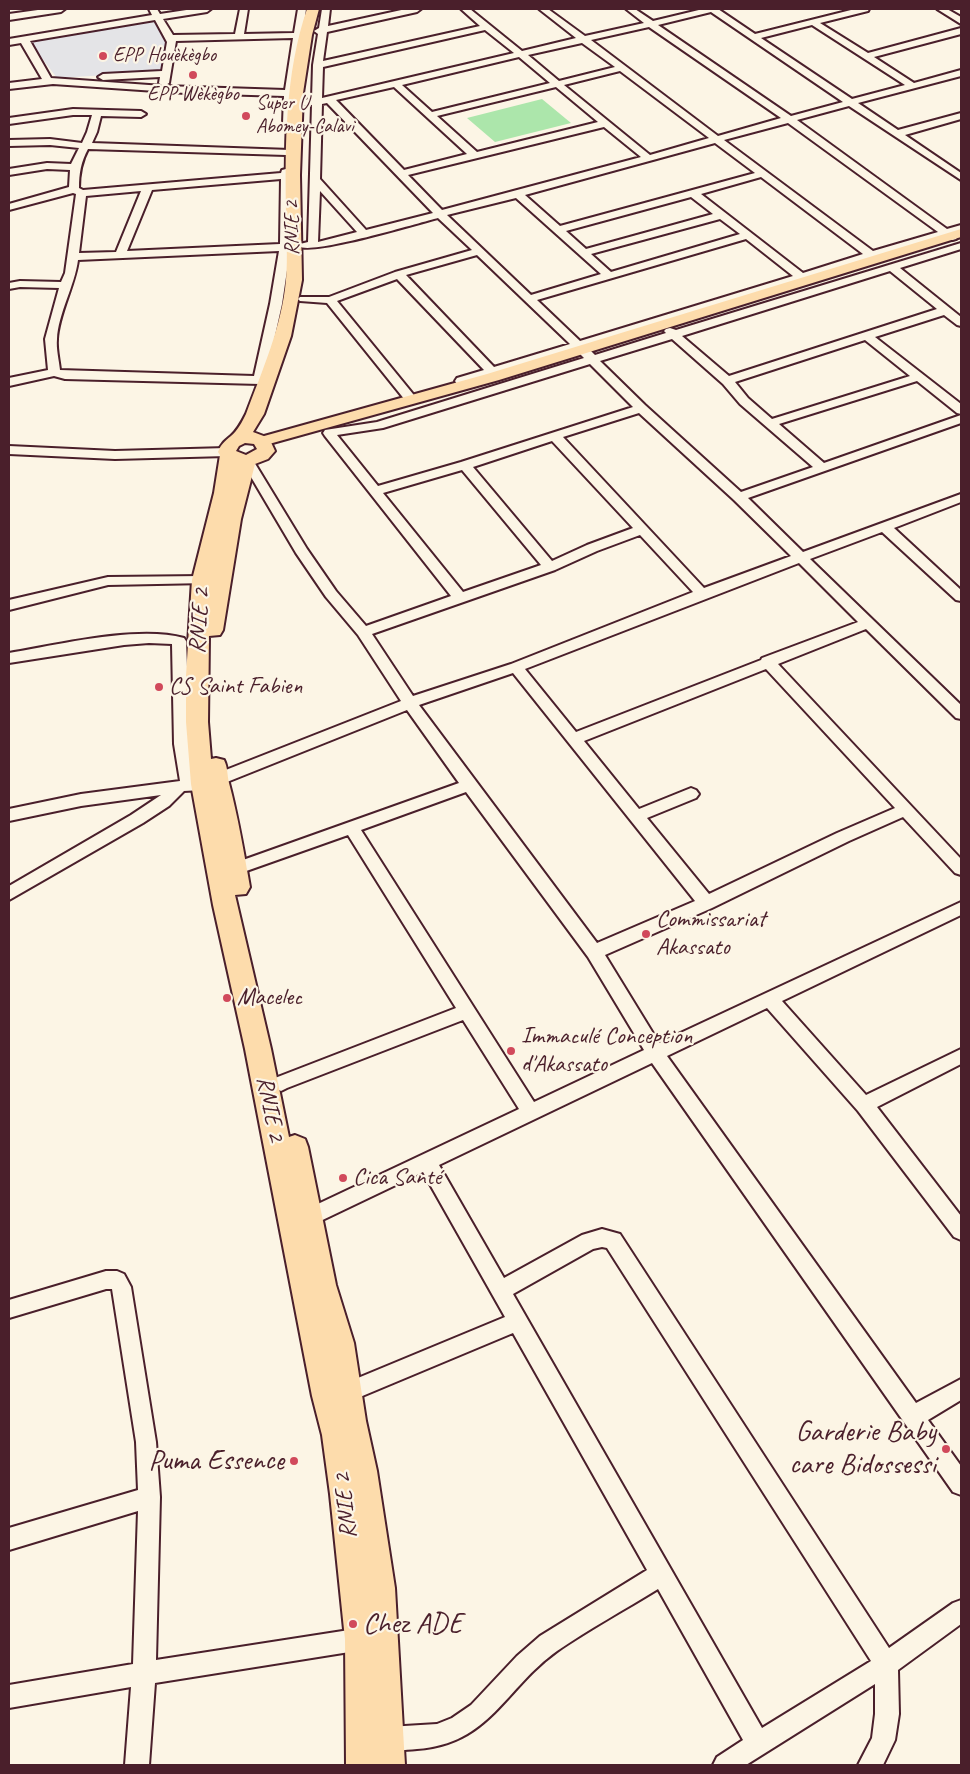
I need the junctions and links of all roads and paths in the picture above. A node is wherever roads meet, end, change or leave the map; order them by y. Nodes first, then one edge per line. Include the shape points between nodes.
1 (61, 9) edge
2 (206, 9) edge
3 (244, 9) edge
4 (302, 9) edge
5 (313, 9) edge
6 (320, 9) edge
7 (326, 9) edge
8 (417, 9) edge
9 (465, 9) edge
10 (543, 9) edge
11 (630, 9) edge
12 (712, 9) edge
13 (865, 9) edge
14 (941, 9) edge
15 (156, 12) edge
16 (9, 17) edge
17 (961, 21) edge
18 (813, 22) junction
19 (651, 24) junction
20 (487, 26) junction
21 (961, 31) edge
22 (9, 33) edge
23 (311, 33) junction
24 (239, 37) junction
25 (753, 37) junction
26 (171, 38) junction
27 (583, 39) junction
28 (17, 40) edge
29 (522, 54) junction
30 (867, 56) junction
31 (318, 65) junction
32 (622, 68) junction
33 (961, 73) edge
34 (166, 74) junction
35 (51, 81) junction
36 (396, 84) junction
37 (558, 84) junction
38 (9, 86) edge
39 (913, 86) junction
40 (162, 88) junction
41 (308, 98) junction
42 (90, 99) junction
43 (852, 103) junction
44 (97, 113) junction
45 (141, 114) dead end
46 (431, 115) junction
47 (961, 116) edge
48 (790, 120) junction
49 (9, 121) edge
50 (606, 123) junction
51 (896, 134) junction
52 (716, 139) junction
53 (9, 143) edge
54 (86, 146) junction
55 (286, 152) junction
56 (474, 155) junction
57 (648, 157) junction
58 (75, 167) junction
59 (9, 172) edge
60 (402, 174) junction
61 (762, 174) junction
62 (290, 175) junction
63 (961, 177) edge
64 (314, 179) junction
65 (148, 186) junction
66 (77, 191) junction
67 (693, 193) junction
68 (518, 194) junction
69 (9, 206) edge
70 (440, 214) junction
71 (721, 215) junction
72 (558, 230) junction
73 (363, 234) junction
74 (748, 235) junction
75 (958, 238) edge
76 (298, 247) junction
77 (480, 251) junction
78 (584, 253) junction
79 (120, 256) junction
80 (871, 256) junction
81 (73, 257) junction
82 (892, 267) junction
83 (399, 274) junction
84 (608, 275) junction
85 (802, 277) junction
86 (11, 284) edge
87 (65, 285) junction
88 (304, 299) junction
89 (529, 299) junction
90 (330, 300) junction
91 (946, 310) junction
92 (961, 322) edge
93 (672, 333) junction
94 (866, 336) junction
95 (586, 353) junction
96 (54, 372) junction
97 (492, 372) junction
98 (919, 377) junction
99 (264, 381) junction
100 (727, 381) junction
101 (9, 382) edge
102 (409, 397) junction
103 (641, 408) junction
104 (961, 410) edge
105 (961, 419) edge
106 (770, 423) junction
107 (326, 429) junction
108 (554, 435) junction
109 (247, 448) junction
110 (9, 450) edge
111 (465, 465) junction
112 (822, 468) junction
113 (374, 491) junction
114 (739, 497) junction
115 (961, 498) edge
116 (884, 526) junction
117 (641, 530) junction
118 (802, 558) junction
119 (550, 567) junction
120 (202, 580) junction
121 (958, 590) edge
122 (702, 594) junction
123 (460, 598) junction
124 (9, 605) edge
125 (868, 623) junction
126 (363, 632) junction
127 (9, 658) edge
128 (767, 661) junction
129 (516, 667) junction
130 (410, 703) junction
131 (961, 714) edge
132 (573, 740) junction
133 (196, 784) junction
134 (469, 785) junction
135 (691, 794) dead end
136 (905, 810) junction
137 (9, 815) edge
138 (637, 816) junction
139 (352, 828) junction
140 (235, 869) junction
141 (961, 869) edge
142 (9, 894) edge
143 (706, 903) junction
144 (961, 908) edge
145 (594, 952) junction
146 (770, 1000) junction
147 (468, 1011) junction
148 (656, 1054) junction
149 (961, 1056) edge
150 (281, 1083) junction
151 (864, 1106) junction
152 (530, 1113) junction
153 (427, 1162) junction
154 (310, 1217) junction
155 (958, 1222) edge
156 (501, 1290) junction
157 (9, 1309) edge
158 (519, 1321) junction
159 (961, 1388) edge
160 (348, 1392) junction
161 (914, 1416) junction
162 (961, 1484) edge
163 (149, 1497) junction
164 (9, 1539) edge
165 (662, 1574) junction
166 (961, 1611) edge
167 (362, 1639) junction
168 (886, 1664) junction
169 (144, 1673) junction
170 (9, 1698) edge
171 (388, 1739) junction
172 (758, 1744) junction
173 (137, 1765) edge
174 (363, 1765) edge
175 (388, 1765) edge
176 (725, 1765) edge
177 (870, 1765) edge

1 - 16 street
2 - 15 street
3 - 24 street
4 - 23 street
5 - 23 highway, RNIE 2 / RNIE 2
6 - 23 highway, RNIE 2 / RNIE 2
7 - 23 street
8 - 23 street
9 - 20 street
10 - 27 street
11 - 19 street
12 - 19 street
12 - 25 street
13 - 18 street
14 - 17 street
15 - 26 street
15 - 28 street
18 - 25 street
18 - 30 street
19 - 27 street
19 - 48 street
20 - 29 street
20 - 31 street
21 - 30 street
22 - 28 street
23 - 24 street
23 - 31 street
23 - 41 highway, RNIE 2 / RNIE 2
24 - 26 street
25 - 43 street
26 - 34 street
27 - 29 street
27 - 32 street
28 - 35 street
29 - 36 street
29 - 37 street
30 - 39 street
31 - 41 street
32 - 37 street
32 - 52 street
33 - 39 street
34 - 35 street
34 - 40 street
35 - 38 street
35 - 42 street
36 - 41 street
36 - 46 street
37 - 46 street
37 - 50 street
39 - 43 street
40 - 41 street
40 - 42 street
41 - 55 street
41 - 60 street
41 - 62 highway, RNIE 2 / RNIE 2
41 - 64 street
41 - 76 highway, RNIE 2 / RNIE 2
42 - 44 street
42 - 49 street via 61,113
43 - 48 street
43 - 51 street
44 - 45 street
44 - 54 street via 93,135
46 - 56 street
47 - 51 street
48 - 52 street
48 - 75 street
50 - 56 street
50 - 57 street
51 - 63 street
52 - 57 street
52 - 61 street
53 - 54 street via 50,142
54 - 55 street
54 - 58 street
55 - 62 street
56 - 60 street
57 - 68 street
58 - 59 street via 47,166
58 - 66 street
60 - 70 street
61 - 67 street
61 - 80 street
62 - 65 street
62 - 76 highway, RNIE 2 / RNIE 2
64 - 73 street
64 - 76 street via 313,244
65 - 66 street
65 - 79 street
66 - 69 street
66 - 81 street
67 - 71 street
67 - 72 street
68 - 70 street
68 - 72 street
70 - 73 street
70 - 77 street
71 - 74 street
71 - 78 street
72 - 78 street
73 - 76 street
74 - 84 street
74 - 85 street
75 - 80 street
75 - 82 street
75 - 93 main road
75 - 95 main road
76 - 79 street
76 - 88 highway, RNIE 2 / RNIE 2
76 - 99 highway, RNIE 2 / RNIE 2 via 282,336
77 - 83 street
77 - 89 street
78 - 84 street
79 - 81 street
80 - 85 street
81 - 87 street
82 - 91 street
82 - 93 street
83 - 90 street
83 - 97 street
84 - 89 street
85 - 95 street
86 - 87 street
87 - 96 street via 51,339
88 - 90 street
88 - 109 highway, RNIE 2 / RNIE 2 via 288,355 260,426
89 - 95 street
90 - 102 street
91 - 92 street
91 - 94 street
93 - 95 main road
93 - 100 street
94 - 98 street
94 - 100 street
95 - 97 street
95 - 103 street
95 - 107 main road
96 - 99 street
96 - 101 street
97 - 102 street
98 - 104 street
98 - 106 street
99 - 109 highway, RNIE 2 / RNIE 2 via 249,426
100 - 106 street
102 - 107 street via 355,412
103 - 108 street
103 - 114 street
105 - 112 street
106 - 112 street
107 - 109 main road
107 - 113 street
108 - 111 street
108 - 117 street
109 - 110 street via 115,455
109 - 120 highway, RNIE 2 / RNIE 2 via 223,493
109 - 126 street via 301,550
109 - 133 highway, RNIE 2 / RNIE 2 via 231,519 212,638 210,688
111 - 113 street
111 - 119 street
112 - 114 street
113 - 123 street
114 - 118 street
115 - 116 street
116 - 118 street
116 - 121 street
117 - 119 street
117 - 122 street
118 - 122 street
118 - 125 street
119 - 123 street
120 - 124 street via 108,581
120 - 133 highway, RNIE 2 / RNIE 2
122 - 129 street
123 - 126 street
125 - 128 street
125 - 131 street
126 - 130 street
127 - 133 street via 129,640 168,637 179,641 181,735
128 - 132 street
128 - 136 street
129 - 130 street
129 - 132 street
130 - 133 street
130 - 134 street
132 - 138 street
133 - 137 street via 81,800
133 - 140 highway, RNIE 2 / RNIE 2 via 226,814
133 - 142 street
133 - 167 highway, RNIE 2 / RNIE 2 via 258,1050 337,1435
134 - 139 street
134 - 145 street
135 - 138 street
136 - 141 street
136 - 143 street
138 - 143 street
139 - 140 street
139 - 147 street
140 - 150 highway, RNIE 2 / RNIE 2
143 - 145 street
144 - 146 street
145 - 148 street
146 - 148 street
146 - 151 street
147 - 150 street
147 - 152 street
148 - 152 street
148 - 161 street
149 - 151 street
150 - 154 highway, RNIE 2 / RNIE 2
151 - 155 street
152 - 153 street
153 - 154 street
153 - 156 street
154 - 160 highway, RNIE 2 / RNIE 2 via 322,1285 339,1343
156 - 158 street
156 - 168 street via 589,1241 613,1240
157 - 163 street via 106,1280 117,1280 121,1287 146,1442
158 - 160 street
158 - 165 street
159 - 161 street
160 - 171 highway, RNIE 2 / RNIE 2 via 379,1588
161 - 162 street
163 - 164 street
163 - 169 street
165 - 171 street via 548,1644 460,1728 437,1736
165 - 172 street
166 - 168 street
167 - 169 street
167 - 174 highway, RNIE 2 / RNIE 2
168 - 172 street
168 - 177 street via 887,1714 882,1740
169 - 170 street
169 - 173 street
171 - 175 highway, RNIE 2 / RNIE 2
172 - 176 street

